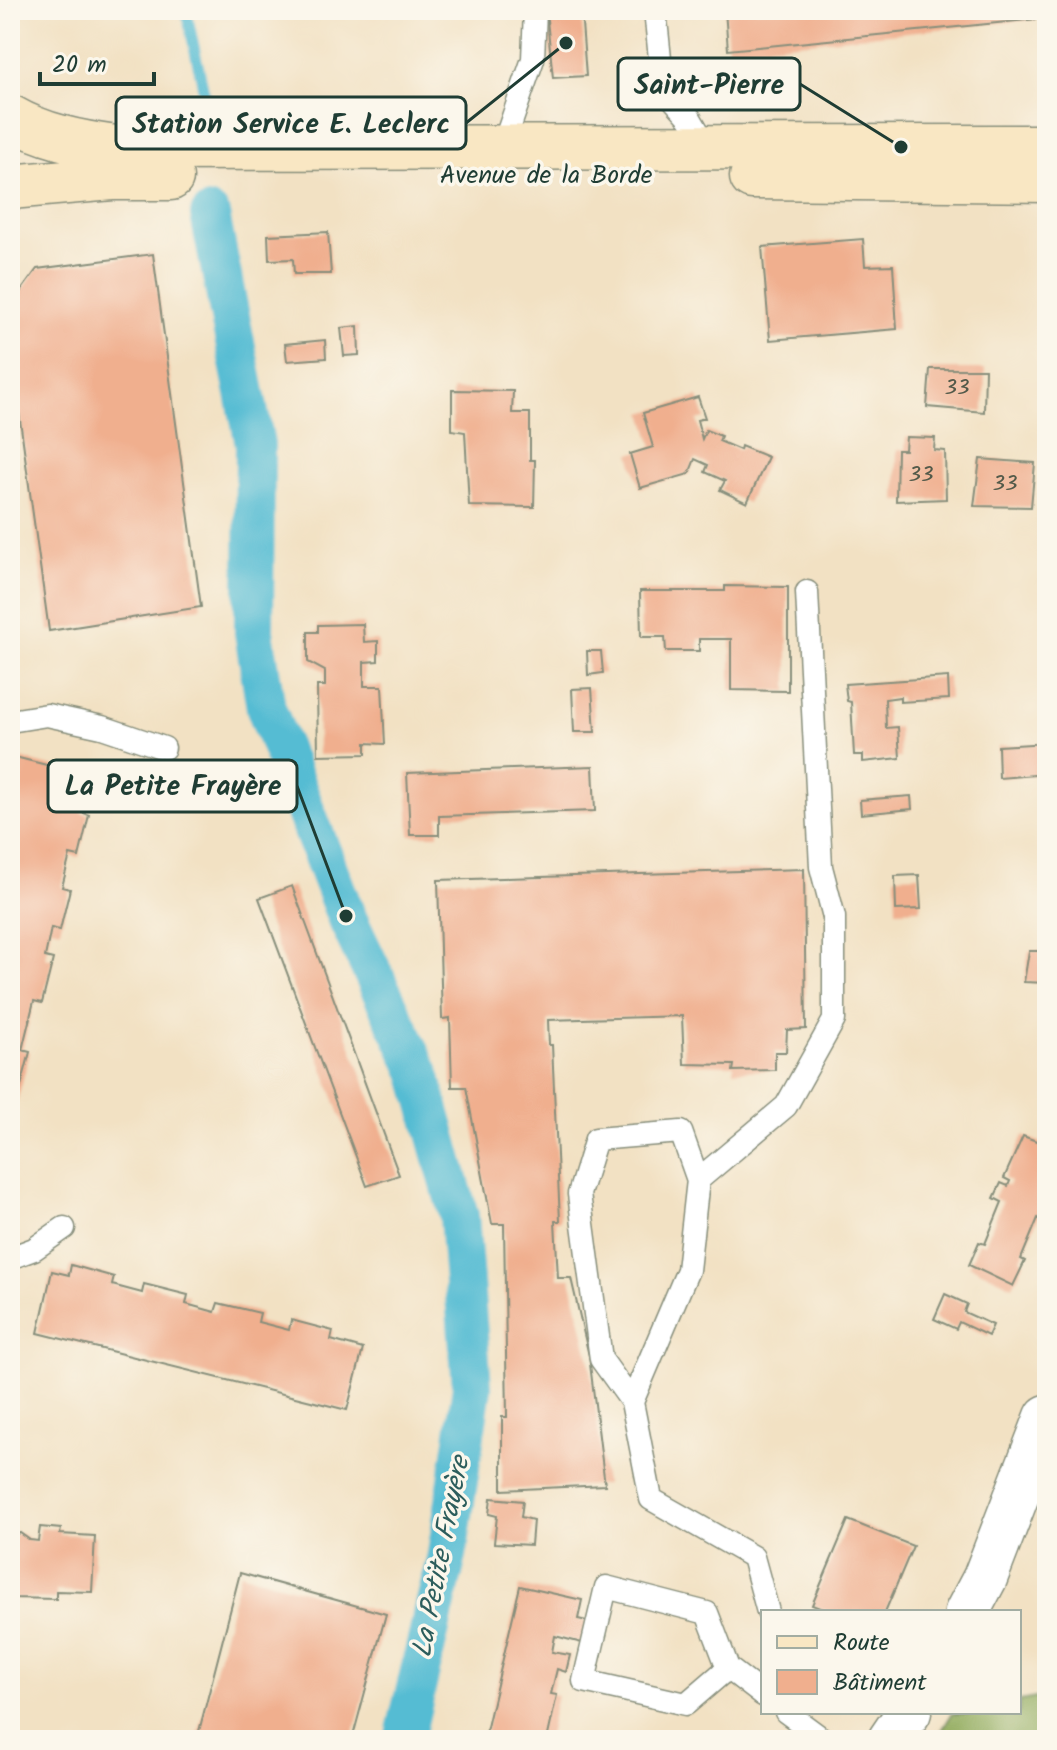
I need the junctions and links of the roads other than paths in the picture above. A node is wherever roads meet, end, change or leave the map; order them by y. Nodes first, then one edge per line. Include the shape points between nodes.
1 (535, 10) edge
2 (655, 10) edge
3 (10, 117) edge
4 (503, 146) junction
5 (707, 147) junction
6 (1047, 147) edge
7 (1047, 180) edge
8 (22, 192) edge
9 (807, 592) dead end
10 (10, 721) edge
11 (164, 748) dead end
12 (698, 1180) junction
13 (64, 1228) dead end
14 (10, 1258) edge
15 (632, 1402) junction
16 (1047, 1417) edge
17 (767, 1610) edge
18 (968, 1610) edge
19 (728, 1668) junction
20 (761, 1693) edge
21 (789, 1714) edge
22 (908, 1714) edge
23 (824, 1740) edge
24 (890, 1740) edge

1 - 4 lane via 533,59
2 - 5 lane via 663,88
3 - 4 main road via 69,141 116,148
4 - 5 main road
5 - 6 main road
7 - 8 main road, Avenue de la Borde via 112,178
9 - 12 lane via 821,867 834,917 834,1020 786,1106
10 - 11 lane via 47,715
12 - 15 lane via 688,1270
12 - 15 lane via 681,1132 596,1139 579,1194 601,1359
13 - 14 lane
15 - 17 lane via 651,1499 753,1557
16 - 18 street
19 - 19 lane via 707,1613 606,1587 584,1681 686,1704
19 - 20 lane
21 - 23 lane
22 - 24 street

